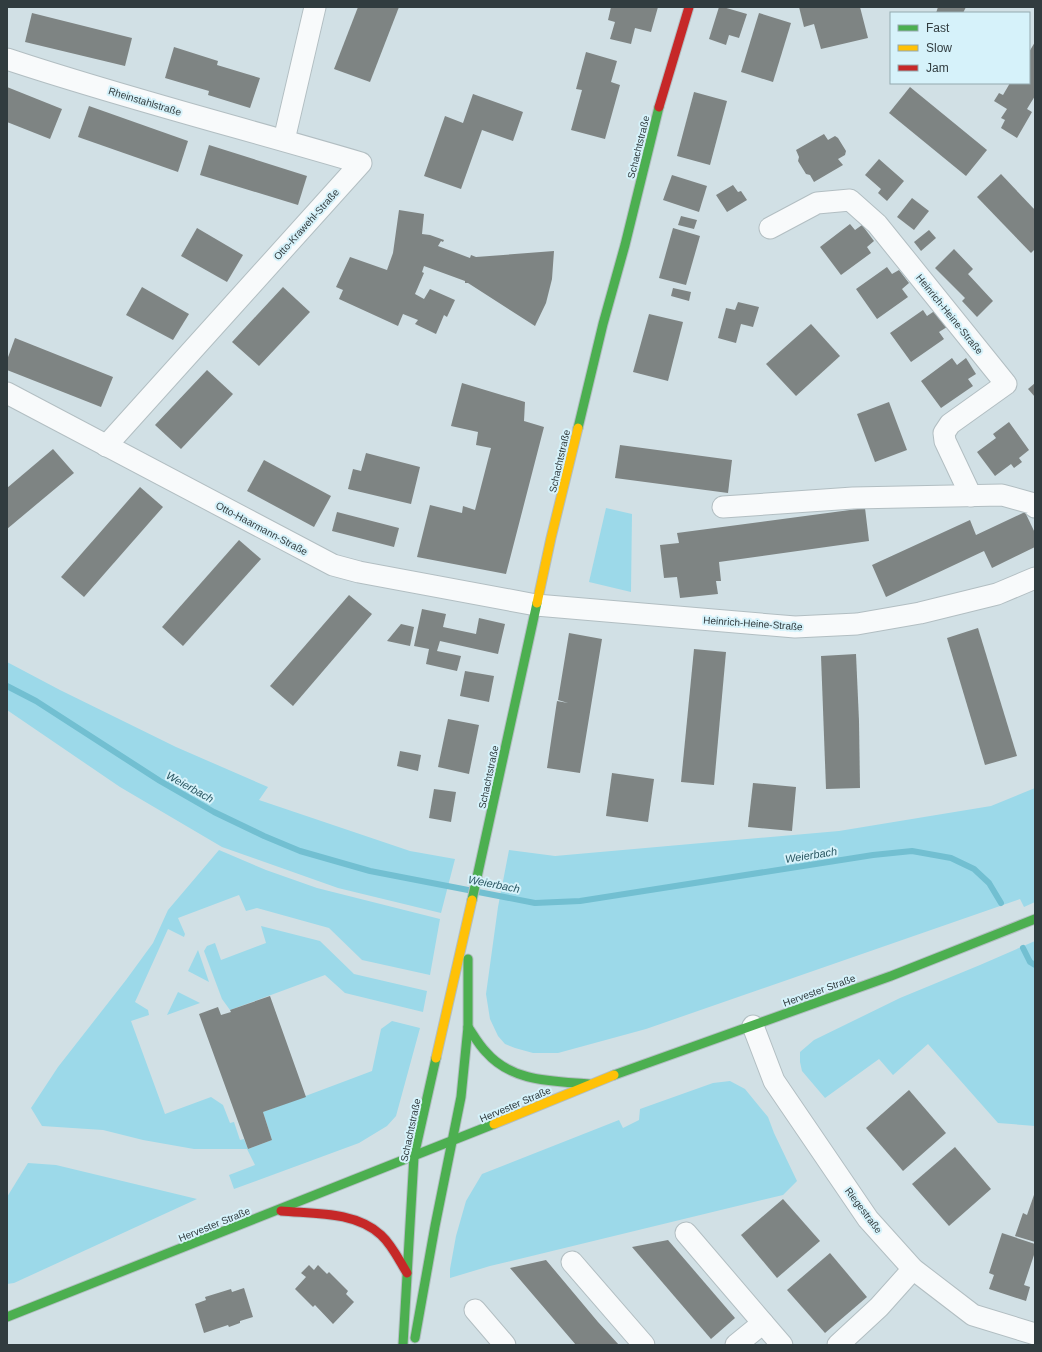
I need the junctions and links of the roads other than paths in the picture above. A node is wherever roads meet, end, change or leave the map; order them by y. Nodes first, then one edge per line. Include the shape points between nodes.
1 (315, 7) edge
2 (689, 7) edge
3 (7, 59) edge
4 (284, 140) junction
5 (770, 228) dead end
6 (7, 393) edge
7 (106, 446) junction
8 (971, 496) junction
9 (723, 507) dead end
10 (1035, 507) edge
11 (1035, 578) edge
12 (536, 605) junction
13 (1035, 919) edge
14 (467, 924) junction
15 (753, 1026) junction
16 (468, 1027) junction
17 (592, 1084) junction
18 (452, 1141) junction
19 (414, 1156) junction
20 (276, 1211) junction
21 (686, 1233) dead end
22 (572, 1262) dead end
23 (913, 1269) junction
24 (407, 1273) junction
25 (475, 1310) dead end
26 (7, 1317) edge
27 (763, 1323) junction
28 (1035, 1334) edge
29 (404, 1345) edge
30 (414, 1345) edge
31 (505, 1345) edge
32 (644, 1345) edge
33 (736, 1345) edge
34 (782, 1345) edge
35 (838, 1345) edge

1 - 4 street
2 - 12 street, Schachtstraße via 659,108 603,324
3 - 4 street, Rheinstahlstraße via 183,113
4 - 7 street, Otto-Krawehl-Straße via 361,163
5 - 8 street, Heinrich-Heine-Straße via 817,203 850,200 876,224 1006,384 950,424 944,433 945,441
6 - 7 street, Otto-Haarmann-Straße
7 - 12 street, Otto-Haarmann-Straße via 333,565
8 - 9 street via 853,498
8 - 10 street via 1002,495 1031,503
11 - 12 street, Heinrich-Heine-Straße via 997,594 920,613 857,624 795,627
12 - 14 street, Schachtstraße
13 - 15 street, Hervester Straße
14 - 16 street, Schachtstraße
14 - 19 street, Schachtstraße
15 - 17 street, Hervester Straße
15 - 23 street, Riegestraße via 774,1081 868,1219
16 - 17 street via 486,1053 500,1066 514,1073 530,1079
16 - 18 street, Schachtstraße via 461,1097
17 - 18 street, Hervester Straße
18 - 19 street, Hervester Straße
18 - 30 street, Schachtstraße
19 - 20 street, Hervester Straße
19 - 24 street, Schachtstraße
20 - 24 street via 336,1215 365,1224 380,1235
20 - 26 street, Hervester Straße
21 - 27 street
22 - 32 street
23 - 28 street, Riegestraße via 973,1314
23 - 35 street via 880,1307
24 - 29 street, Schachtstraße
25 - 31 street
27 - 33 street
27 - 34 street

